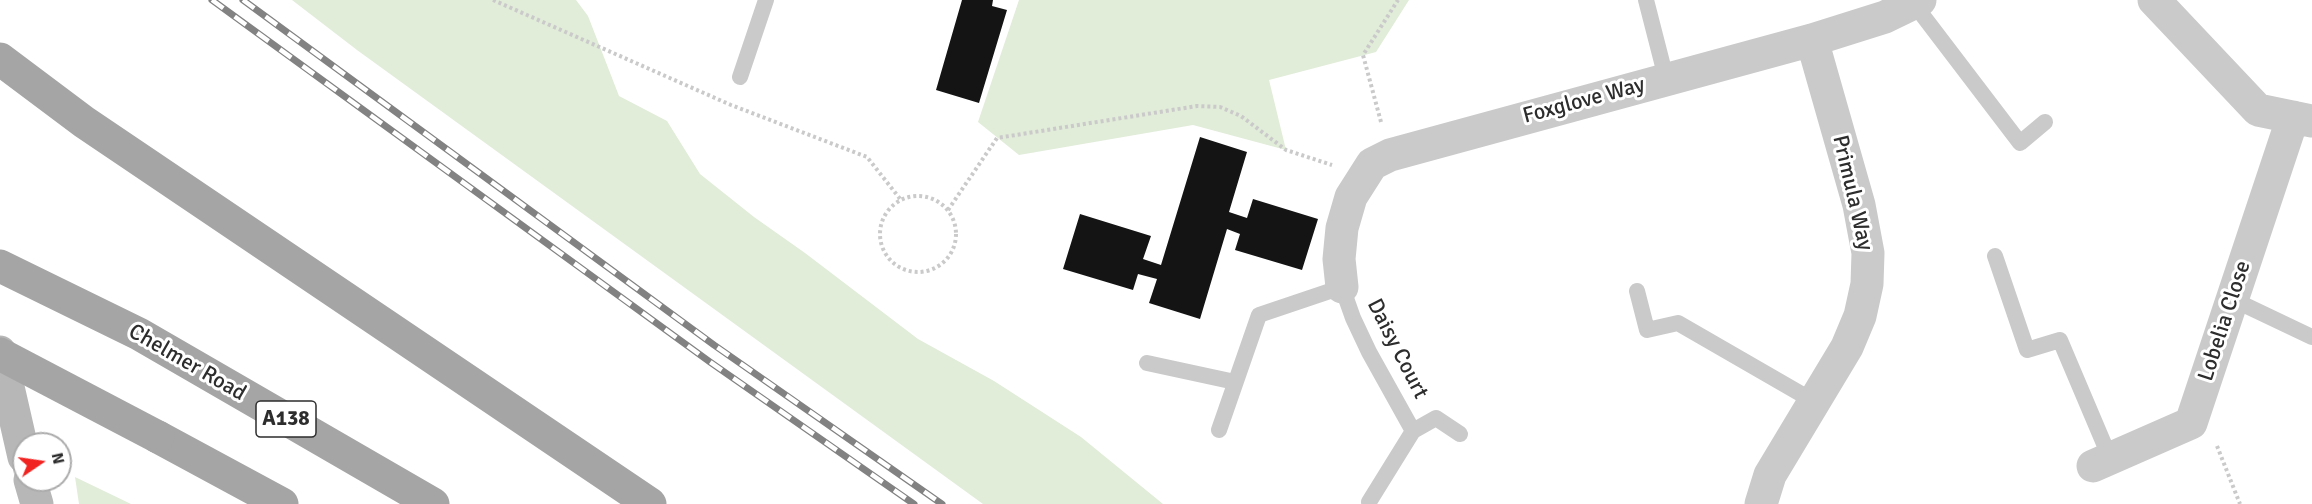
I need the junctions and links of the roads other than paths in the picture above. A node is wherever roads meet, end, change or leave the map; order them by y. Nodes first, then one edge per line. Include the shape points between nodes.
1 (766, 0) edge
2 (1646, 0) edge
3 (2154, 0) edge
4 (1917, 2) edge
5 (1812, 40) junction
6 (0, 58) edge
7 (740, 76) dead end
8 (1666, 78) junction
9 (2302, 119) edge
10 (2045, 122) dead end
11 (1995, 256) dead end
12 (0, 266) edge
13 (1342, 287) junction
14 (1637, 291) dead end
15 (2232, 299) junction
16 (2312, 337) edge
17 (0, 353) edge
18 (1147, 363) dead end
19 (1234, 382) junction
20 (1815, 402) junction
21 (1219, 430) dead end
22 (1413, 431) junction
23 (18, 432) edge
24 (1460, 434) dead end
25 (2102, 462) joint
26 (1370, 502) dead end
27 (282, 504) edge
28 (433, 504) edge
29 (650, 504) edge
30 (1761, 504) edge

1 - 7 lane
2 - 8 lane
3 - 9 street via 2258,110
4 - 5 street, Foxglove Way via 1885,17
4 - 10 lane via 2020,142
5 - 8 street, Foxglove Way
5 - 20 street, Primula Way via 1860,205 1868,253 1860,316
6 - 29 main road via 84,122
8 - 13 street, Foxglove Way via 1390,155 1372,164 1352,197 1342,228
9 - 15 street, Lobelia Close
11 - 25 lane via 2027,350 2060,340
12 - 28 main road, Chelmer Road / A138 via 139,334
13 - 19 lane via 1259,315
13 - 22 lane, Daisy Court via 1369,351
14 - 20 lane via 1647,330 1678,323
15 - 16 lane
15 - 25 street, Lobelia Close via 2191,423
17 - 23 main road
17 - 27 main road, bridge
18 - 19 lane
19 - 21 lane
20 - 30 street, Primula Way via 1770,475
22 - 24 lane, Daisy Court via 1436,418
22 - 26 lane, Daisy Court

